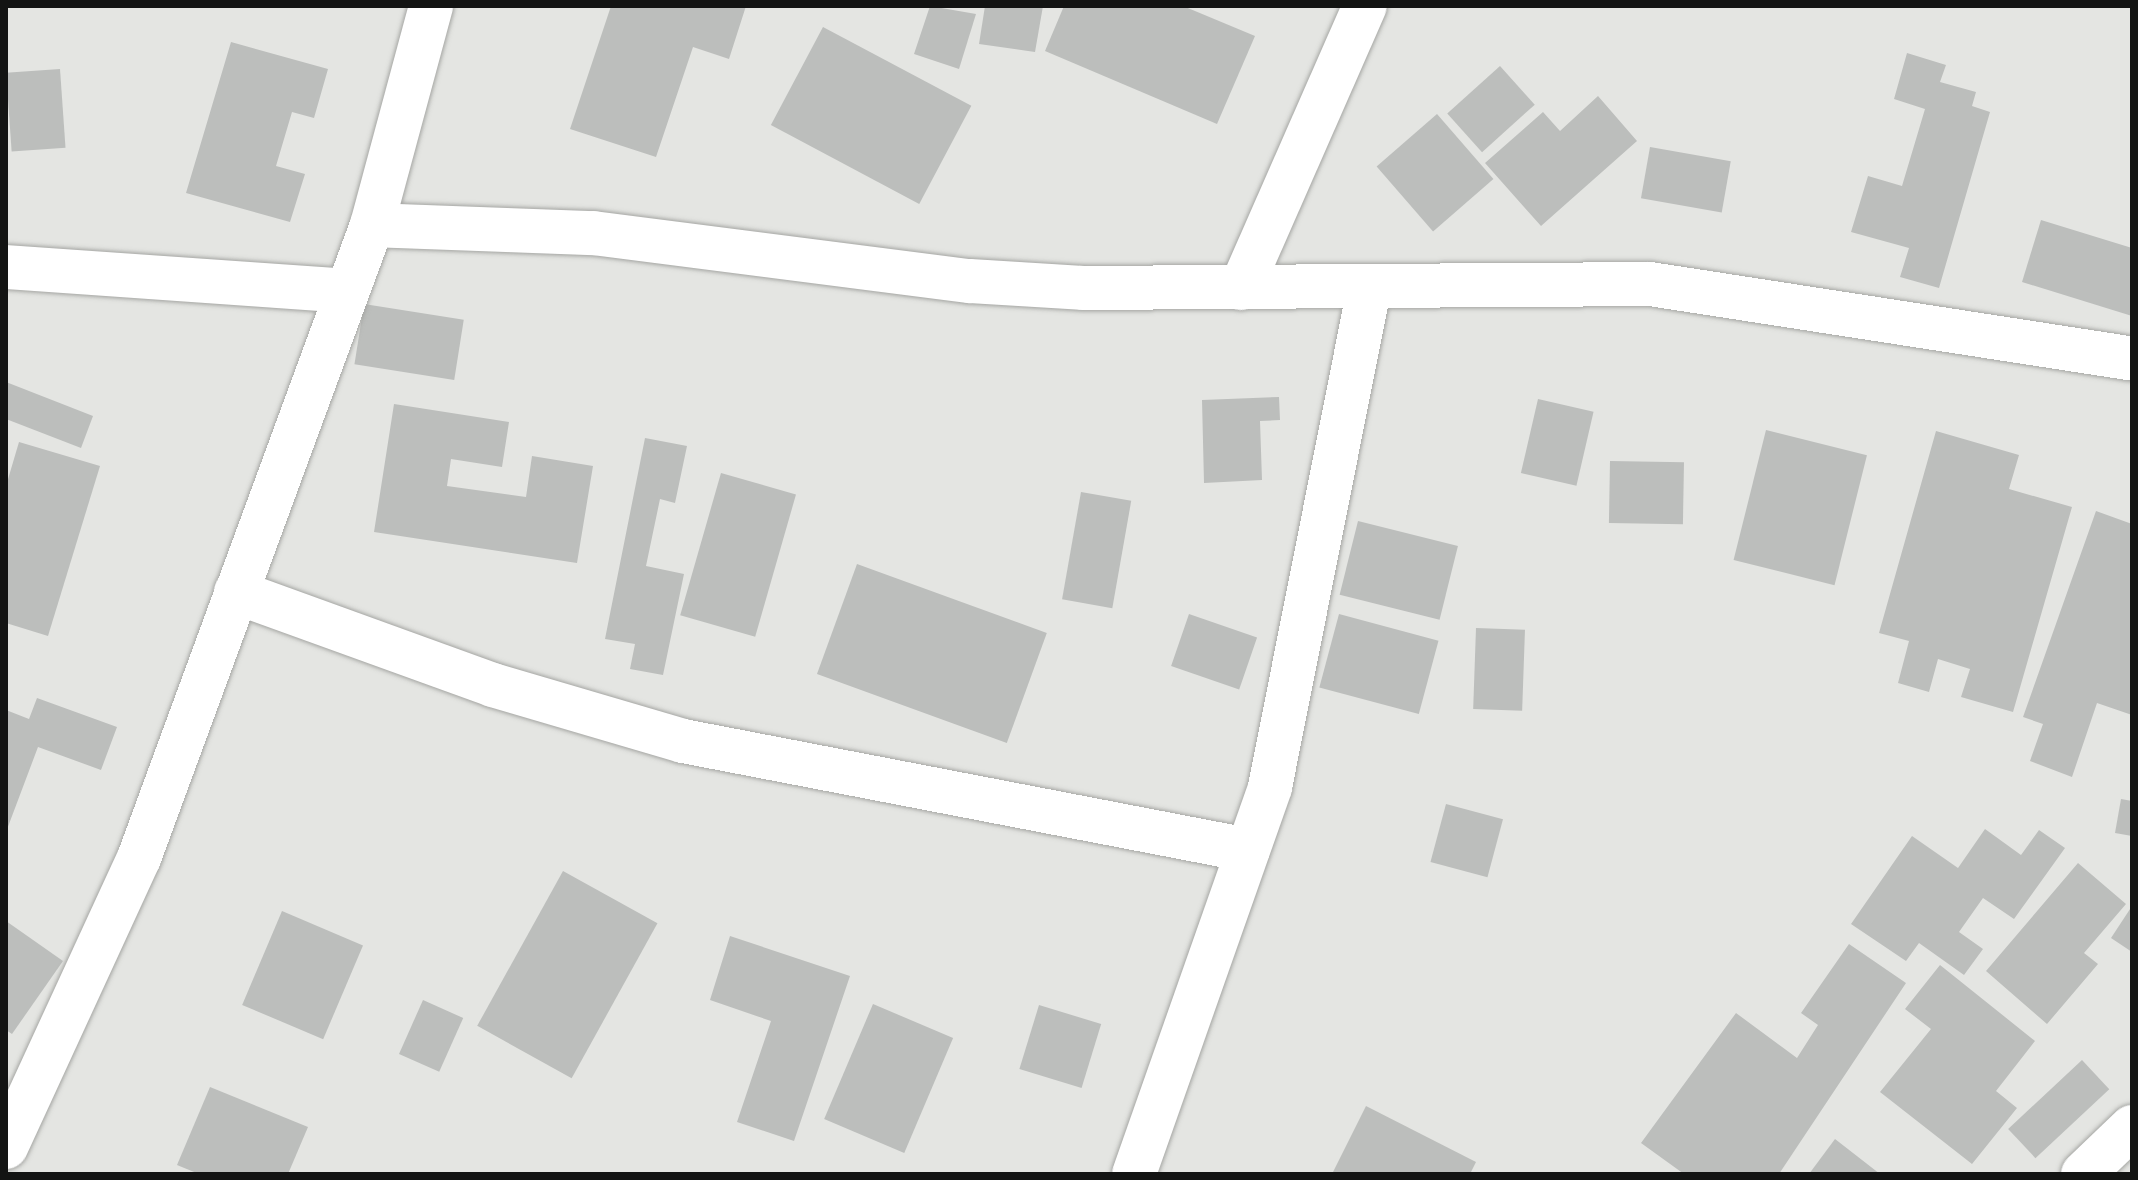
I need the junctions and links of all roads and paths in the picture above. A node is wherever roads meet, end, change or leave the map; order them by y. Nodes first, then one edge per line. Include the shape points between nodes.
1 (431, 6) edge
2 (1365, 6) edge
3 (372, 225) junction
4 (6, 267) edge
5 (1241, 288) junction
6 (1369, 289) junction
7 (345, 291) junction
8 (2132, 359) edge
9 (236, 592) junction
10 (1248, 850) junction
11 (2132, 1127) edge
12 (6, 1147) edge
13 (1134, 1174) edge
14 (2083, 1174) edge

1 - 3 street
2 - 5 street
3 - 5 street via 593,233 970,281
3 - 7 street
4 - 7 street
5 - 6 street
6 - 8 street via 1650,284
6 - 10 street via 1314,584 1270,787
7 - 9 street
9 - 10 street via 493,685 683,741
9 - 12 street via 139,858
10 - 13 street
11 - 14 street

